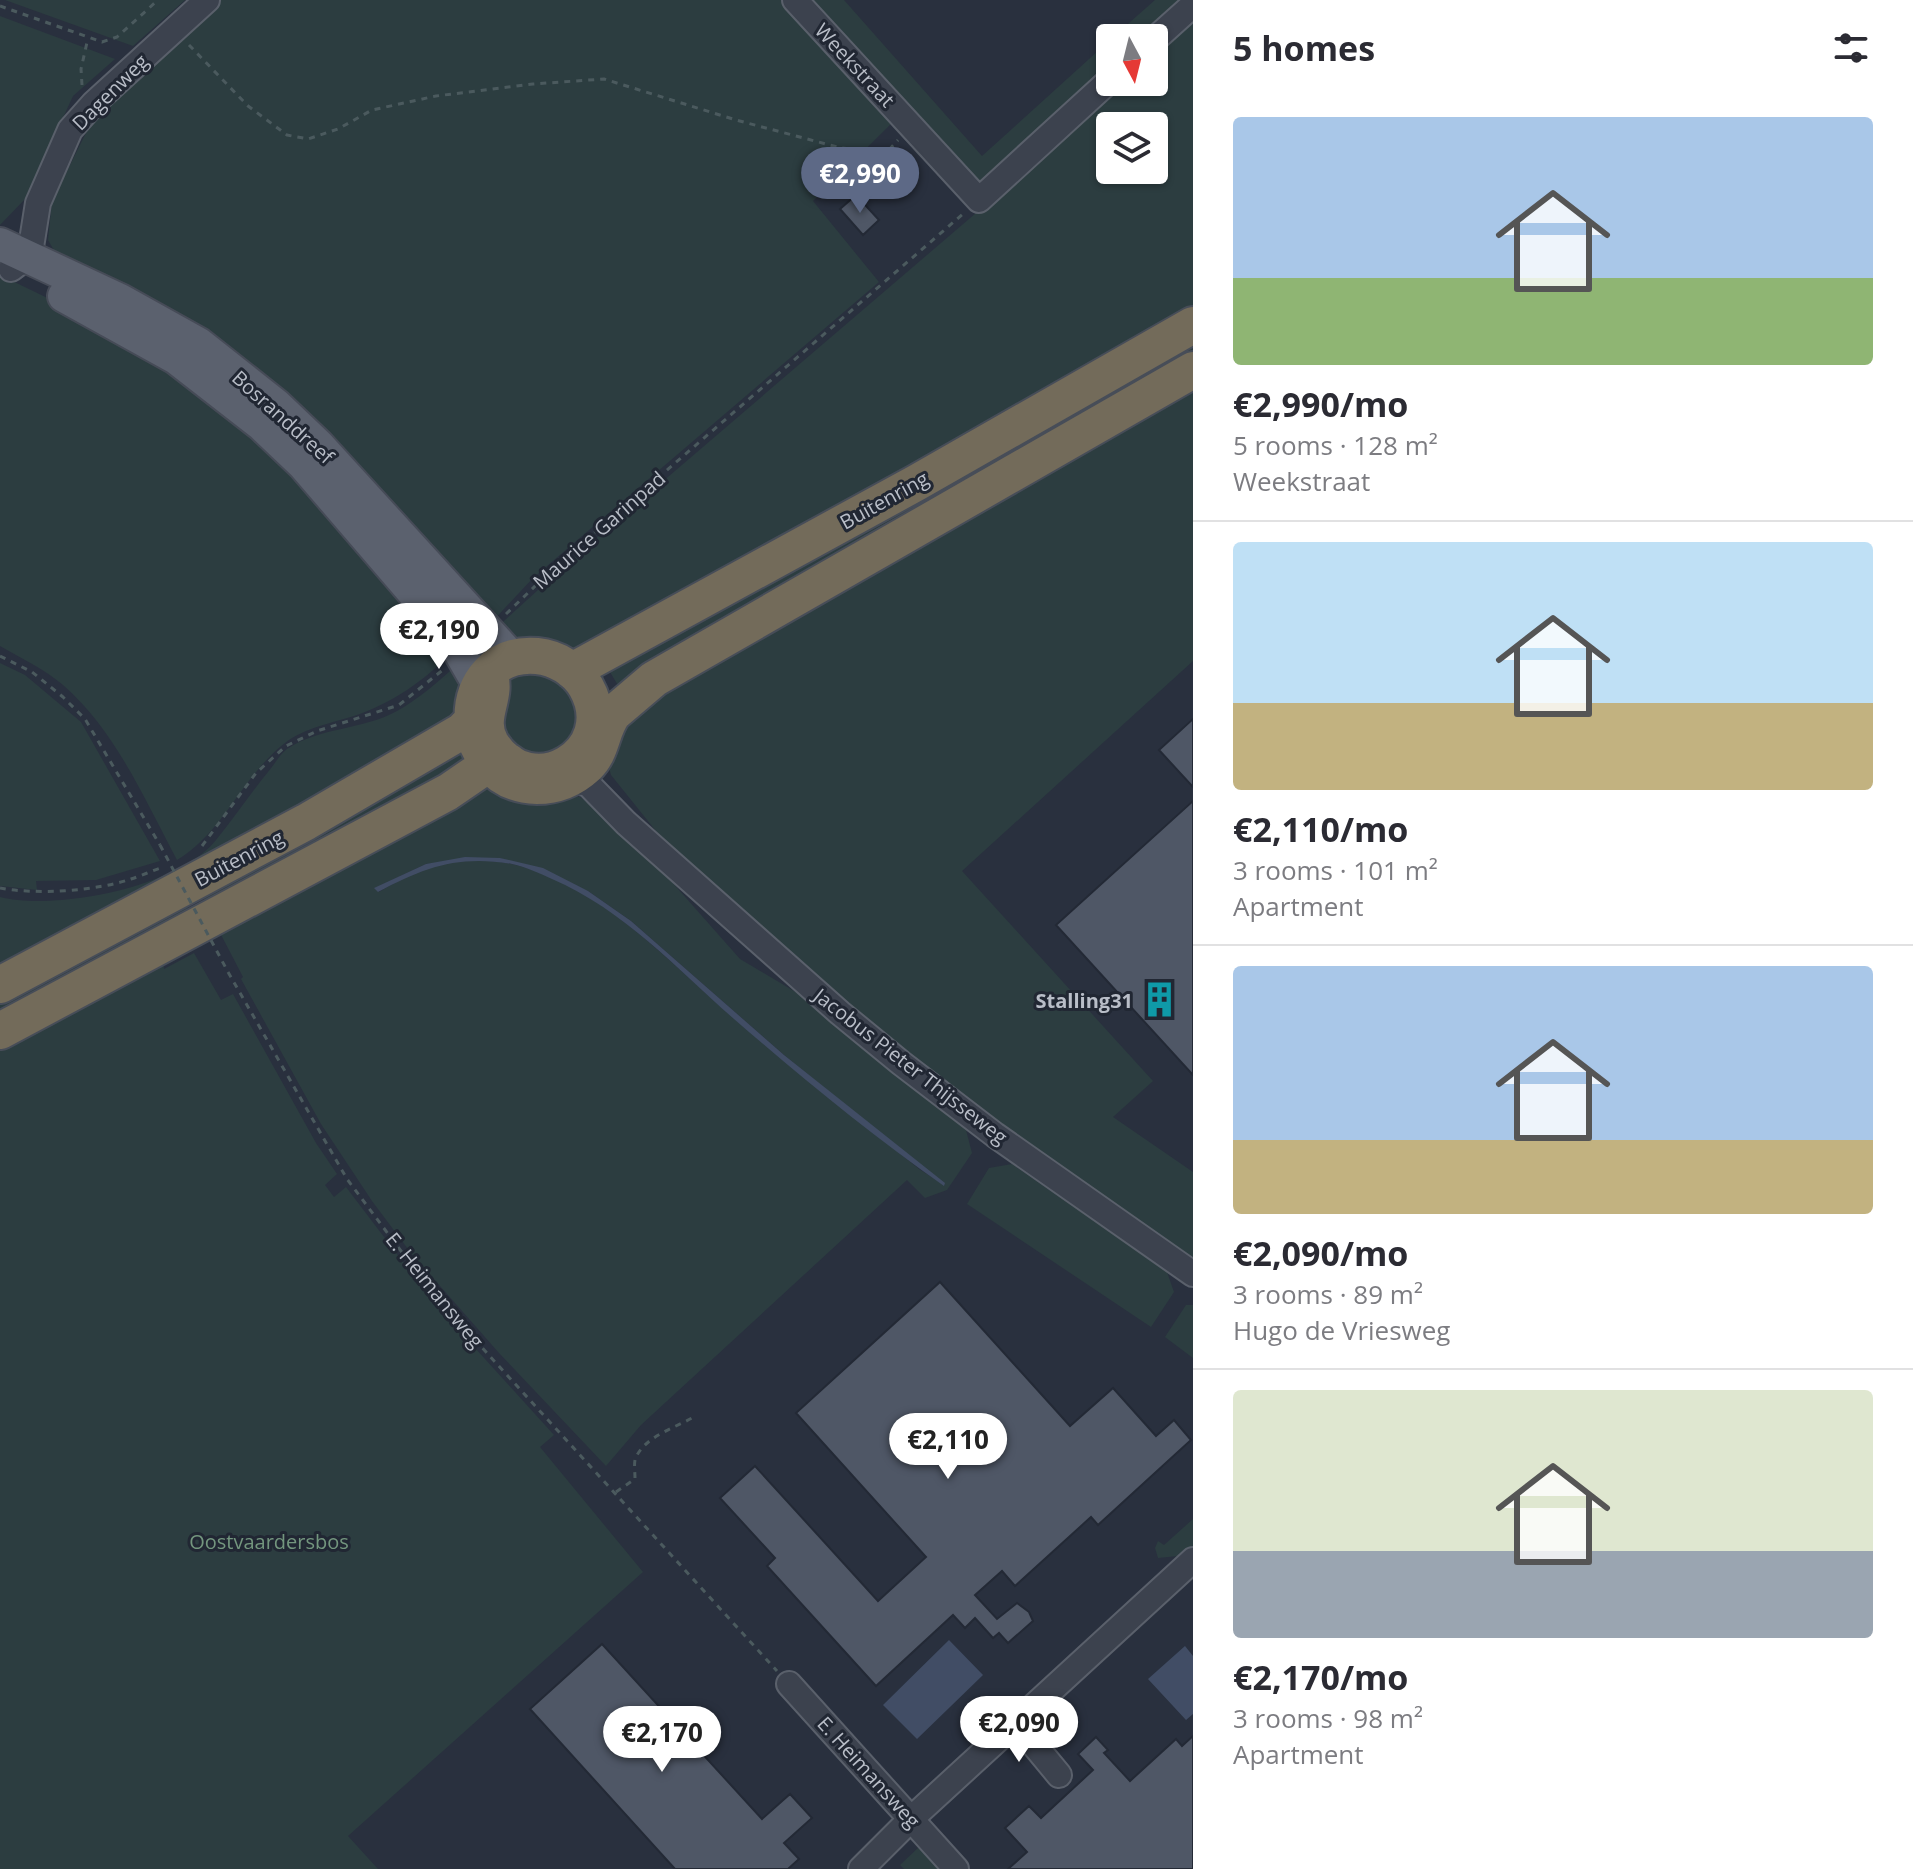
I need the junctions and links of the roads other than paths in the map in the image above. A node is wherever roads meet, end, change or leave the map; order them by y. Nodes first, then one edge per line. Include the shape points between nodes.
1 (207, 0) edge
2 (795, 0) edge
3 (1193, 5) edge
4 (1168, 27) edge
5 (1096, 93) edge
6 (9, 256) edge
7 (1193, 325) edge
8 (1193, 370) edge
9 (572, 671) junction
10 (477, 672) junction
11 (589, 745) junction
12 (500, 767) junction
13 (0, 985) edge
14 (0, 1031) edge
15 (1193, 1274) edge
16 (1193, 1560) edge
17 (789, 1684) road end
18 (1016, 1723) junction
19 (1059, 1775) dead end
20 (911, 1819) junction
21 (861, 1869) edge
22 (956, 1869) edge

1 - 6 street, Dagenweg via 70,130 38,203 31,247
2 - 5 street, Weekstraat via 979,200
3 - 4 street
6 - 10 main road, Bosranddreef via 176,358 262,425 304,465
6 - 10 main road, Bosranddreef via 120,300 199,344 276,405 487,632
7 - 9 highway, Buitenring
8 - 11 highway, Buitenring via 608,703
9 - 10 highway via 544,657
9 - 11 highway via 588,690
10 - 12 highway via 475,740
10 - 12 highway via 493,687 485,728
10 - 13 highway, Buitenring via 462,731 306,822
11 - 12 highway via 539,786 519,783
11 - 15 street, Jacobus Pieter Thijsseweg via 588,784 840,1013 995,1135
12 - 14 highway, Buitenring
16 - 18 street
17 - 20 street, E. Heimansweg
18 - 19 street
18 - 20 street
20 - 21 street
20 - 22 street, E. Heimansweg

